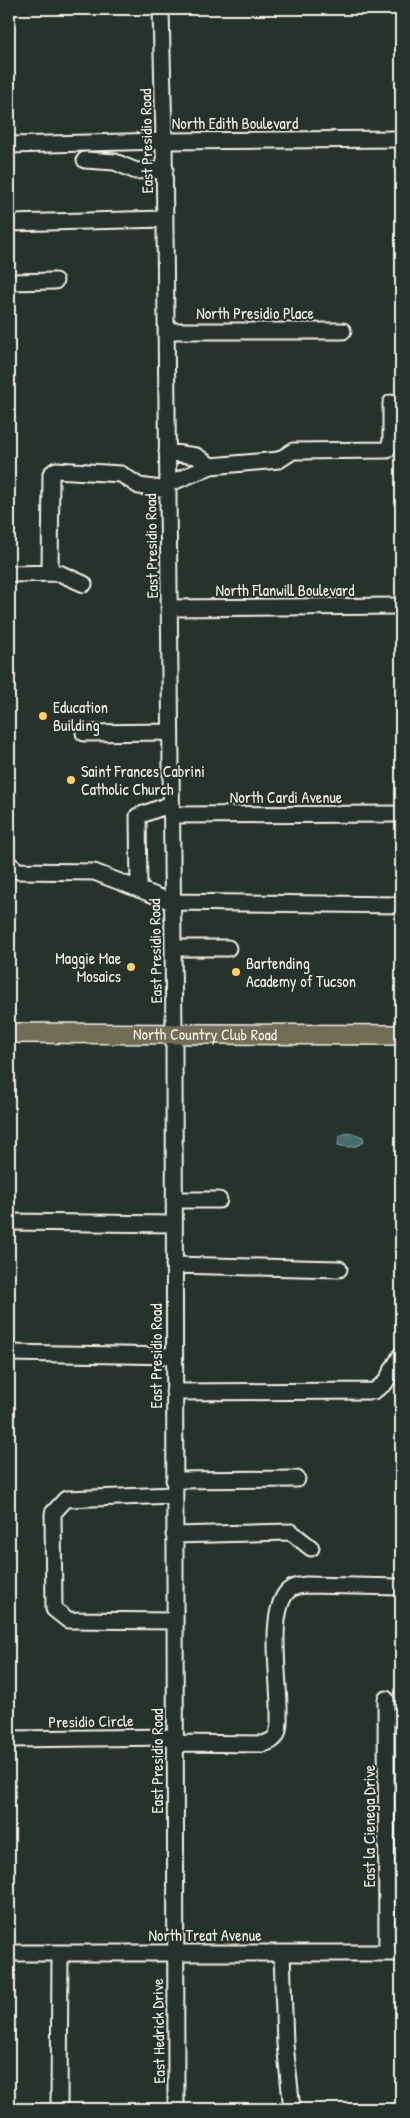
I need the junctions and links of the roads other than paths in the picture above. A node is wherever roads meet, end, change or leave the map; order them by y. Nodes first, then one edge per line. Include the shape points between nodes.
1 (161, 9) edge
2 (401, 139) edge
3 (164, 141) junction
4 (9, 145) edge
5 (85, 160) dead end
6 (164, 169) junction
7 (165, 219) junction
8 (9, 223) edge
9 (55, 281) dead end
10 (9, 282) edge
11 (166, 331) junction
12 (343, 331) dead end
13 (391, 402) dead end
14 (167, 452) junction
15 (211, 466) junction
16 (168, 487) junction
17 (50, 573) junction
18 (9, 574) edge
19 (84, 584) dead end
20 (401, 606) edge
21 (169, 608) junction
22 (170, 732) junction
23 (84, 733) dead end
24 (171, 809) junction
25 (401, 814) edge
26 (9, 864) edge
27 (139, 888) junction
28 (172, 902) junction
29 (401, 905) edge
30 (172, 948) junction
31 (228, 948) dead end
32 (9, 1033) edge
33 (174, 1034) junction
34 (401, 1035) edge
35 (174, 1200) junction
36 (218, 1200) dead end
37 (9, 1222) edge
38 (174, 1224) junction
39 (174, 1265) junction
40 (339, 1269) dead end
41 (9, 1353) edge
42 (401, 1355) edge
43 (174, 1356) junction
44 (174, 1392) junction
45 (297, 1479) dead end
46 (174, 1488) junction
47 (174, 1535) junction
48 (311, 1548) dead end
49 (401, 1587) edge
50 (174, 1621) junction
51 (386, 1699) dead end
52 (9, 1739) edge
53 (174, 1740) junction
54 (9, 1953) edge
55 (60, 1953) junction
56 (175, 1953) junction
57 (282, 1953) junction
58 (394, 1953) edge
59 (59, 2109) edge
60 (176, 2109) edge
61 (292, 2109) edge

1 - 3 street, East Presidio Road
2 - 3 street, North Edith Boulevard
3 - 4 street, North Edith Boulevard
3 - 6 street, East Presidio Road
5 - 6 street via 115,162 136,171
6 - 7 street, East Presidio Road
7 - 8 street
7 - 11 street, East Presidio Road
9 - 10 street
11 - 12 street, North Presidio Place
11 - 14 street, East Presidio Road
13 - 15 street via 391,442 387,450 293,451 279,460
14 - 15 street via 196,456
14 - 16 street, East Presidio Road
15 - 16 street
16 - 17 street via 139,486 121,474 56,470 51,474
16 - 21 street, East Presidio Road
17 - 18 street
17 - 19 street via 59,573
20 - 21 street, North Flanwill Boulevard
21 - 22 street, East Presidio Road
22 - 23 street
22 - 24 street, East Presidio Road
24 - 25 street, North Cardi Avenue
24 - 27 street, North Cardi Avenue via 138,816
24 - 28 street, East Presidio Road
26 - 27 street via 18,871 94,872
27 - 28 street
28 - 29 street
28 - 30 street, East Presidio Road
30 - 31 street
30 - 33 street, East Presidio Road
32 - 33 main road, North Country Club Road
33 - 34 main road, North Country Club Road
33 - 35 street, East Presidio Road
35 - 36 street
35 - 38 street, East Presidio Road
37 - 38 street
38 - 39 street, East Presidio Road
39 - 40 street
39 - 43 street, East Presidio Road
41 - 43 street
42 - 44 street via 385,1383 374,1391
43 - 44 street, East Presidio Road
44 - 46 street, East Presidio Road
45 - 46 street
46 - 47 street, East Presidio Road
46 - 50 street via 66,1499 54,1513 54,1609 68,1620
47 - 48 street via 291,1532
47 - 50 street, East Presidio Road
49 - 53 street, Presidio Circle via 295,1586 281,1602 276,1620 280,1706 276,1736 263,1744
50 - 53 street, East Presidio Road
51 - 58 street, East la Cienega Drive
52 - 53 street, Presidio Circle
53 - 56 street, East Presidio Road
54 - 55 street, North Treat Avenue
55 - 56 street, North Treat Avenue
55 - 59 street
56 - 57 street, North Treat Avenue
56 - 60 street, East Hedrick Drive
57 - 58 street, North Treat Avenue
57 - 61 street via 285,2044

